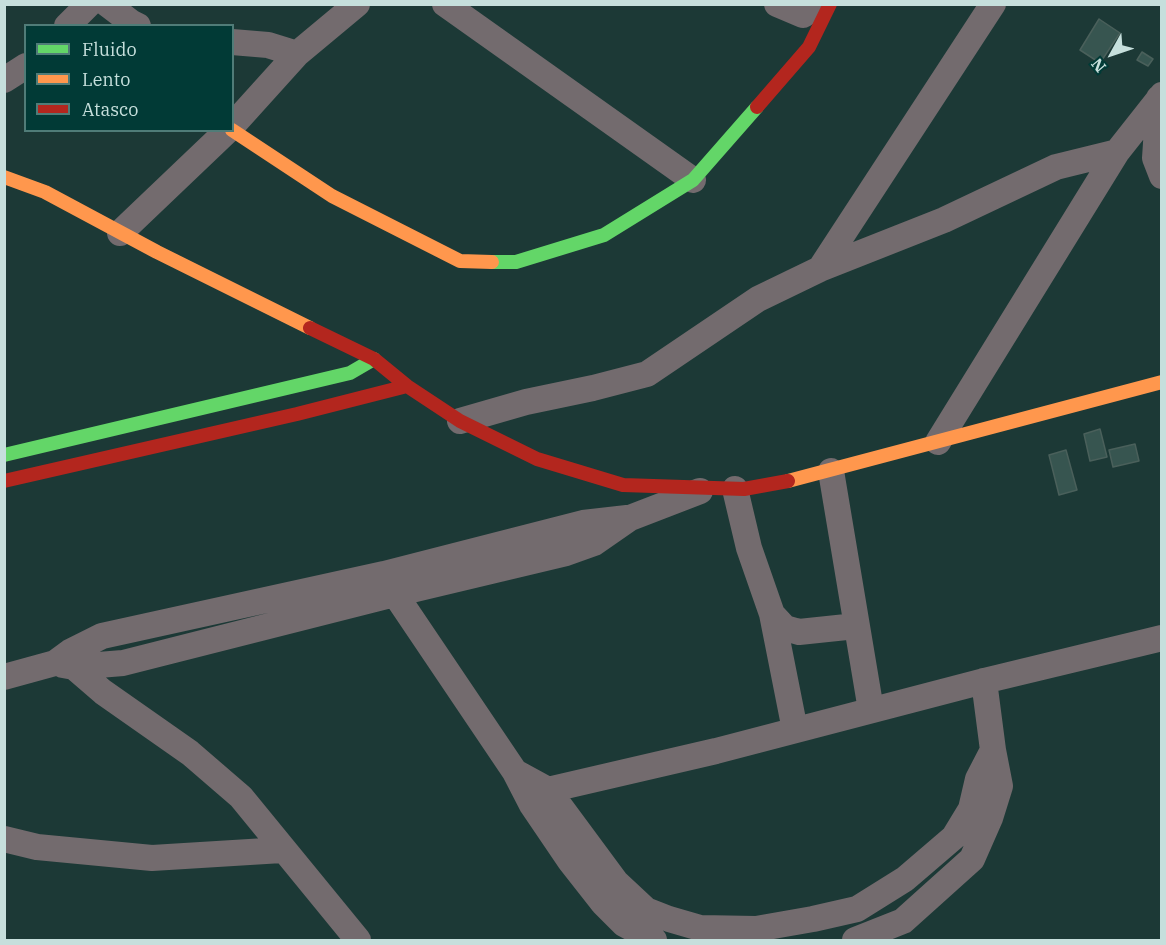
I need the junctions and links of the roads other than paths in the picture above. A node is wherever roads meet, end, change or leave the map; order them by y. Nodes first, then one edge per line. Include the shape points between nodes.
1 (89, 4) edge
2 (107, 4) edge
3 (357, 4) edge
4 (445, 4) edge
5 (777, 4) edge
6 (819, 4) edge
7 (830, 4) edge
8 (993, 4) edge
9 (69, 24) edge
10 (134, 24) edge
11 (234, 42) edge
12 (297, 54) junction
13 (24, 67) edge
14 (4, 80) edge
15 (1160, 96) edge
16 (234, 126) edge
17 (234, 131) edge
18 (228, 132) edge
19 (1117, 152) junction
20 (1161, 176) edge
21 (4, 177) edge
22 (693, 180) junction
23 (120, 233) junction
24 (820, 268) junction
25 (374, 359) junction
26 (1161, 382) edge
27 (407, 386) junction
28 (460, 421) junction
29 (938, 442) junction
30 (4, 455) edge
31 (831, 471) junction
32 (4, 481) edge
33 (704, 489) junction
34 (735, 489) junction
35 (630, 518) junction
36 (395, 594) junction
37 (772, 614) junction
38 (856, 626) junction
39 (1161, 638) edge
40 (64, 665) junction
41 (4, 677) edge
42 (984, 681) junction
43 (871, 710) junction
44 (795, 730) junction
45 (993, 750) junction
46 (540, 798) junction
47 (4, 840) edge
48 (282, 850) junction
49 (358, 940) edge
50 (654, 940) edge
51 (855, 940) edge

1 - 9 street
2 - 10 street
3 - 12 street
4 - 22 street
5 - 6 street via 803,15
7 - 22 street via 809,47
8 - 24 street
11 - 12 street via 268,45
12 - 16 street
13 - 14 street
15 - 19 street
15 - 20 street via 1155,158
17 - 22 street via 332,196 460,261 516,262 604,235
18 - 23 street
19 - 24 street via 1056,167 944,220
19 - 29 street
21 - 23 street via 45,192
23 - 25 street
24 - 28 street via 759,300 647,374
25 - 27 street
25 - 30 street via 350,373
26 - 29 street
27 - 28 street
27 - 32 street
28 - 33 street via 537,459 623,485
29 - 31 street
31 - 34 street
31 - 38 street
33 - 34 street
33 - 35 street
34 - 37 street via 749,548
35 - 36 street via 594,543 566,554
35 - 40 street via 583,523 384,574 102,636 70,652
36 - 40 street via 123,663
36 - 46 street via 516,772
37 - 38 street via 785,628 799,632
37 - 44 street
38 - 43 street
39 - 42 street
40 - 41 street
40 - 48 street via 190,753 241,797
42 - 43 street
42 - 45 street
43 - 44 street
44 - 46 street
45 - 46 street via 978,779 971,809 954,837 905,879 857,909 756,929 700,928 646,910
45 - 51 street via 1000,786 972,859 903,921
46 - 50 street via 570,861 603,903 624,924
47 - 48 street via 152,858
48 - 49 street

